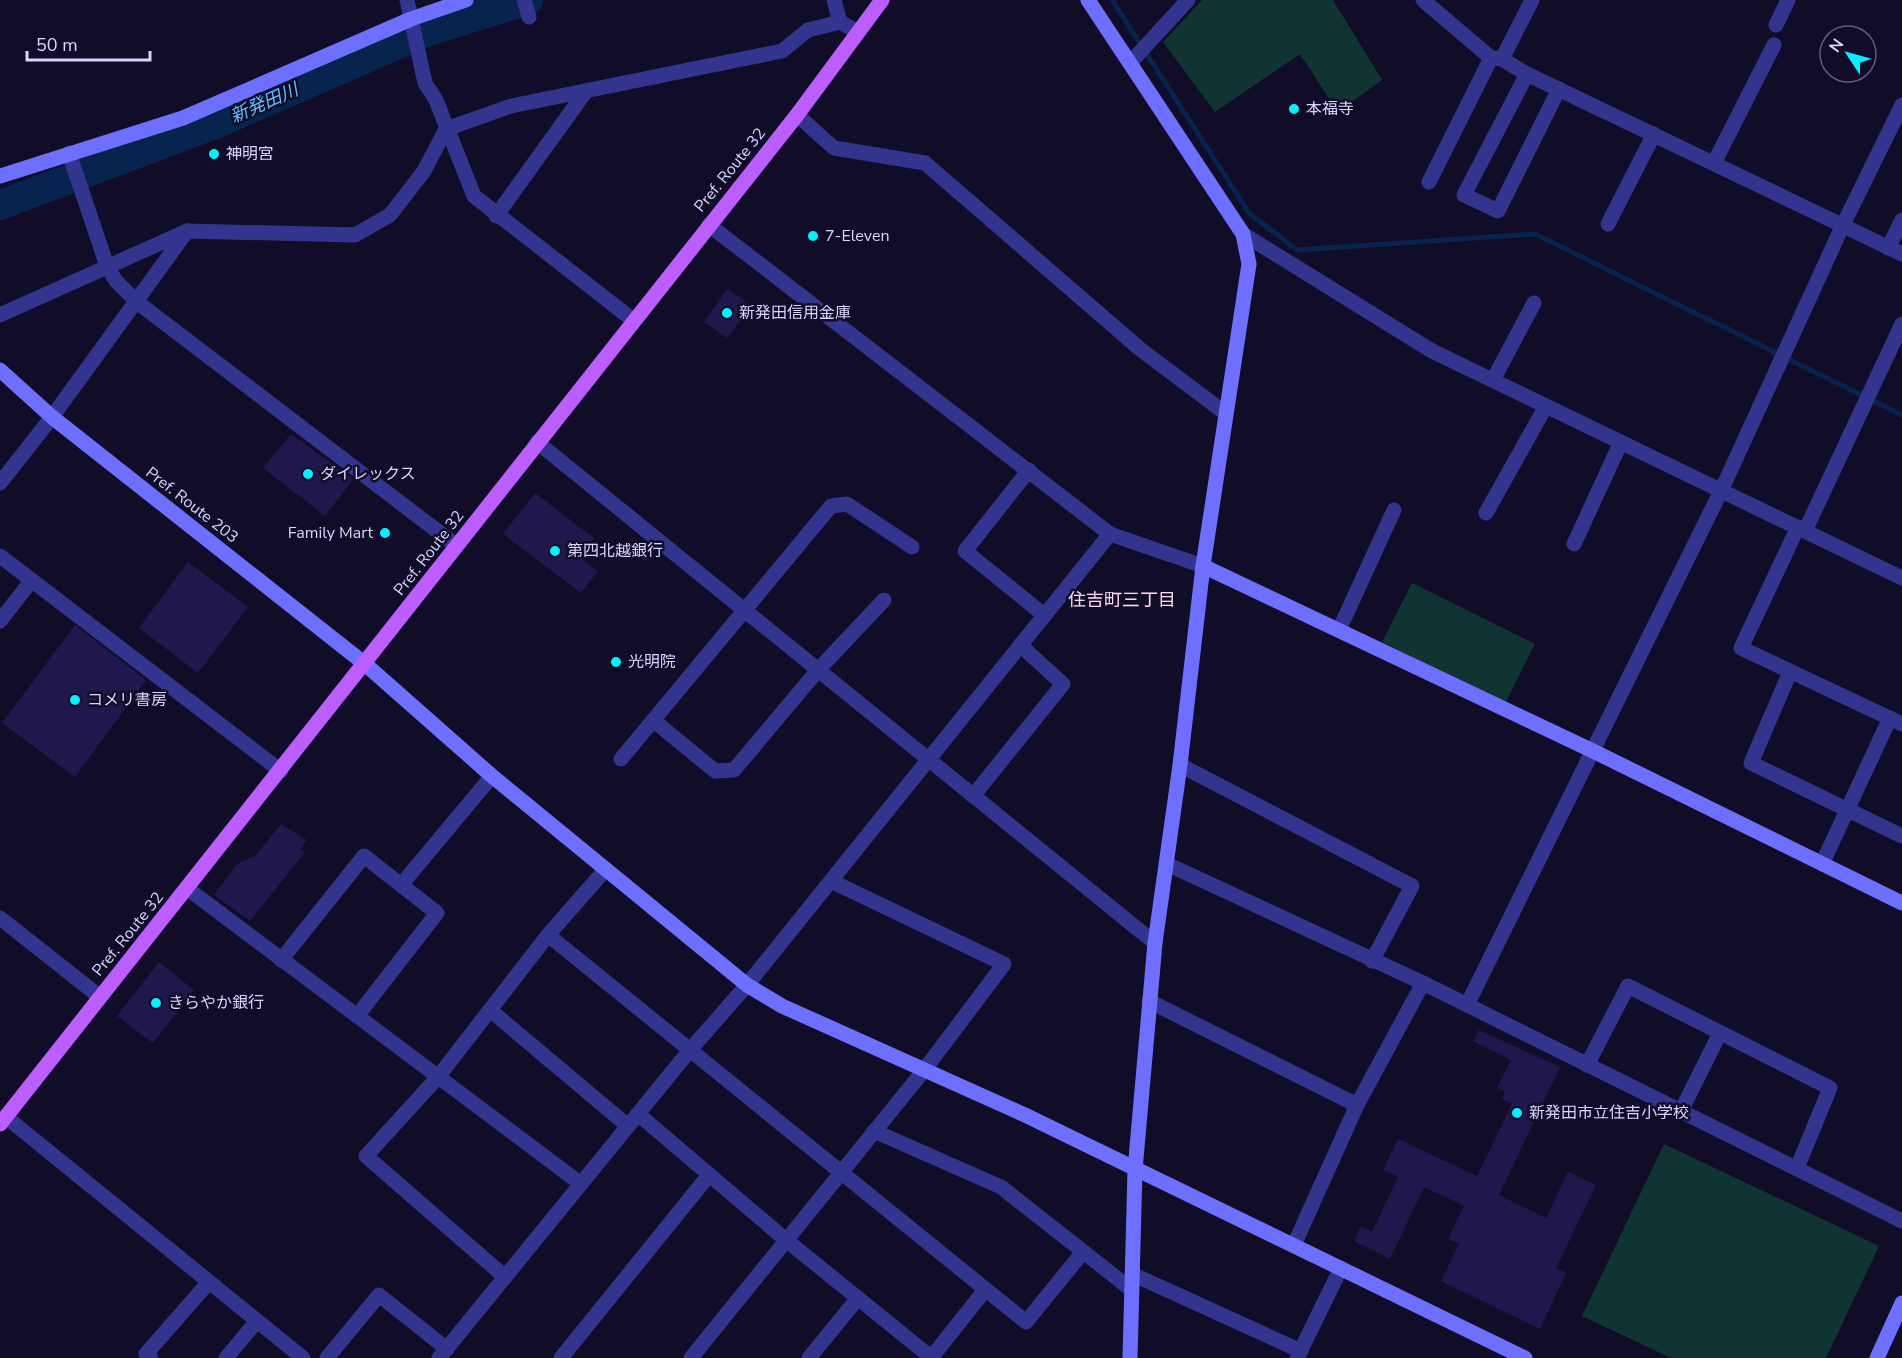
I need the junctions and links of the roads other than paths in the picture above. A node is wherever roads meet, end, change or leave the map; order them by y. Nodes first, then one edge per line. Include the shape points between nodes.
1 (407, 0) edge
2 (466, 0) edge
3 (524, 0) edge
4 (834, 0) edge
5 (882, 0) edge
6 (1088, 0) edge
7 (1188, 0) edge
8 (1422, 0) edge
9 (1532, 0) edge
10 (1788, 0) edge
11 (529, 17) dead end
12 (840, 22) junction
13 (412, 25) junction
14 (1776, 25) dead end
15 (858, 32) junction
16 (1774, 45) dead end
17 (1496, 58) junction
18 (1130, 63) junction
19 (1527, 74) junction
20 (1559, 89) junction
21 (586, 90) junction
22 (1902, 105) edge
23 (797, 115) junction
24 (446, 129) junction
25 (1654, 134) junction
26 (70, 158) junction
27 (1714, 163) junction
28 (0, 176) edge
29 (1429, 182) dead end
30 (496, 216) junction
31 (1902, 220) edge
32 (1608, 224) dead end
33 (709, 225) junction
34 (1842, 227) junction
35 (187, 231) junction
36 (1243, 234) junction
37 (1895, 251) edge
38 (107, 266) junction
39 (137, 302) junction
40 (1534, 303) dead end
41 (0, 315) edge
42 (633, 320) junction
43 (1902, 324) edge
44 (0, 370) edge
45 (1493, 380) junction
46 (1546, 406) junction
47 (1225, 413) junction
48 (52, 417) junction
49 (537, 442) junction
50 (1621, 442) junction
51 (1029, 470) junction
52 (0, 483) edge
53 (1721, 490) junction
54 (1394, 510) dead end
55 (1486, 513) dead end
56 (1801, 529) junction
57 (1110, 534) junction
58 (1574, 544) dead end
59 (457, 546) junction
60 (912, 548) dead end
61 (0, 556) edge
62 (1203, 566) junction
63 (1902, 578) edge
64 (32, 580) junction
65 (884, 600) dead end
66 (744, 610) junction
67 (1044, 615) junction
68 (0, 621) edge
69 (1339, 630) junction
70 (1020, 645) junction
71 (365, 664) junction
72 (818, 670) junction
73 (1790, 672) junction
74 (653, 720) junction
75 (1896, 721) edge
76 (1593, 751) junction
77 (621, 759) dead end
78 (927, 759) junction
79 (1180, 765) junction
80 (281, 771) junction
81 (492, 776) junction
82 (974, 796) junction
83 (1846, 808) junction
84 (1902, 836) edge
85 (1167, 864) junction
86 (1822, 864) junction
87 (605, 870) junction
88 (831, 881) junction
89 (401, 885) junction
90 (188, 889) junction
91 (1902, 903) edge
92 (0, 918) edge
93 (548, 936) junction
94 (1155, 943) junction
95 (281, 960) junction
96 (1372, 961) junction
97 (1423, 983) junction
98 (747, 985) junction
99 (100, 997) junction
100 (1149, 1001) junction
101 (1467, 1005) junction
102 (490, 1010) junction
103 (357, 1016) junction
104 (1720, 1033) junction
105 (690, 1050) junction
106 (1587, 1065) junction
107 (925, 1069) junction
108 (438, 1077) junction
109 (1357, 1105) junction
110 (1681, 1111) junction
111 (3, 1120) edge
112 (633, 1120) junction
113 (874, 1131) junction
114 (1797, 1168) junction
115 (1135, 1170) junction
116 (840, 1173) junction
117 (709, 1175) junction
118 (581, 1184) junction
119 (1902, 1221) edge
120 (786, 1240) junction
121 (1294, 1245) junction
122 (1083, 1252) junction
123 (1341, 1268) junction
124 (1132, 1274) junction
125 (505, 1277) junction
126 (209, 1282) junction
127 (985, 1290) junction
128 (1132, 1290) junction
129 (858, 1298) junction
130 (1902, 1303) edge
131 (257, 1321) junction
132 (443, 1353) edge
133 (1299, 1354) edge
134 (151, 1358) edge
135 (226, 1358) edge
136 (303, 1358) edge
137 (327, 1358) edge
138 (561, 1358) edge
139 (691, 1358) edge
140 (809, 1358) edge
141 (931, 1358) edge
142 (1130, 1358) edge
143 (1525, 1358) edge
144 (1877, 1358) edge

1 - 13 street
2 - 13 street
3 - 11 street
4 - 12 street
5 - 15 main road, Pref. Route 32
6 - 18 street
7 - 18 street
8 - 17 street
9 - 17 street
10 - 14 street
12 - 15 street
12 - 21 street via 808,30 782,51
13 - 24 street via 425,82
13 - 26 street via 183,118
15 - 23 main road, Pref. Route 32
16 - 27 street
17 - 19 street
17 - 29 street
18 - 36 street
19 - 20 street
19 - 20 street via 1464,195 1498,210
20 - 25 street
21 - 24 street via 511,106
21 - 30 street
22 - 34 street
23 - 33 main road, Pref. Route 32
23 - 47 street via 834,148 925,163 1140,349
24 - 30 street via 474,196
24 - 35 street via 424,171 390,215 355,235
25 - 27 street
25 - 32 street
26 - 28 street
26 - 38 street
27 - 34 street
30 - 42 street
31 - 37 street
33 - 42 main road, Pref. Route 32
33 - 51 street
34 - 37 street
34 - 53 street
35 - 38 street
35 - 39 street
36 - 45 street via 1432,351
36 - 47 street via 1249,264
38 - 39 street
38 - 41 street
39 - 48 street
39 - 59 street
40 - 45 street
42 - 49 main road, Pref. Route 32
43 - 56 street
44 - 48 street, Pref. Route 203
45 - 46 street
46 - 50 street
46 - 55 street
47 - 62 street
48 - 52 street
48 - 71 street, Pref. Route 203
49 - 59 main road, Pref. Route 32
49 - 66 street
50 - 53 street
50 - 58 street
51 - 57 street
51 - 67 street via 965,551
53 - 56 street
53 - 76 street
54 - 69 street
56 - 63 street
56 - 73 street via 1741,648
57 - 62 street
57 - 67 street
59 - 71 main road, Pref. Route 32
60 - 66 street via 847,504 831,506
61 - 64 street
62 - 69 street
62 - 79 street
64 - 68 street
64 - 80 street
65 - 72 street
66 - 72 street
66 - 74 street
67 - 70 street
69 - 76 street
70 - 78 street
70 - 82 street via 1063,684
71 - 80 main road, Pref. Route 32
71 - 81 street, Pref. Route 203
72 - 74 street via 734,770 715,771
72 - 78 street
73 - 75 street
73 - 83 street via 1751,763
74 - 77 street
75 - 83 street
76 - 86 street
76 - 101 street
78 - 82 street
78 - 88 street
79 - 85 street
79 - 96 street via 1412,886
80 - 90 main road, Pref. Route 32
81 - 87 street, Pref. Route 203
81 - 89 street
82 - 94 street
83 - 84 street
83 - 86 street
85 - 94 street
85 - 96 street
86 - 91 street
87 - 93 street
87 - 98 street, Pref. Route 203
88 - 98 street
88 - 107 street via 1004,964
89 - 95 street via 364,856
89 - 103 street via 437,913
90 - 95 street
90 - 99 main road, Pref. Route 32
92 - 99 street
93 - 102 street
93 - 105 street
94 - 100 street
95 - 103 street
96 - 97 street
97 - 101 street
97 - 109 street
98 - 105 street
98 - 107 street, Pref. Route 203 via 782,1006
99 - 111 main road, Pref. Route 32
100 - 109 street
100 - 115 street
101 - 106 street
102 - 108 street
102 - 112 street
103 - 108 street
104 - 106 street via 1628,986
104 - 110 street
104 - 114 street via 1830,1088
105 - 112 street
105 - 116 street
106 - 110 street
107 - 113 street
107 - 115 street, Pref. Route 203
108 - 118 street
108 - 125 street via 366,1156
109 - 121 street
110 - 114 street
111 - 126 street
112 - 117 street
112 - 118 street
113 - 116 street
113 - 122 street via 1001,1187
114 - 119 street
115 - 121 street, Pref. Route 203
115 - 124 street
116 - 120 street
116 - 127 street
117 - 120 street
117 - 138 street
118 - 125 street
120 - 129 street
120 - 139 street
121 - 123 street, Pref. Route 203
122 - 127 street via 1026,1322
122 - 128 street
123 - 133 street
123 - 143 street, Pref. Route 203
124 - 128 street
124 - 133 street
125 - 132 street
126 - 131 street
126 - 134 street via 146,1354
127 - 141 street
128 - 142 street
129 - 140 street
129 - 141 street
130 - 144 street
131 - 135 street
131 - 136 street
132 - 137 street via 379,1295

